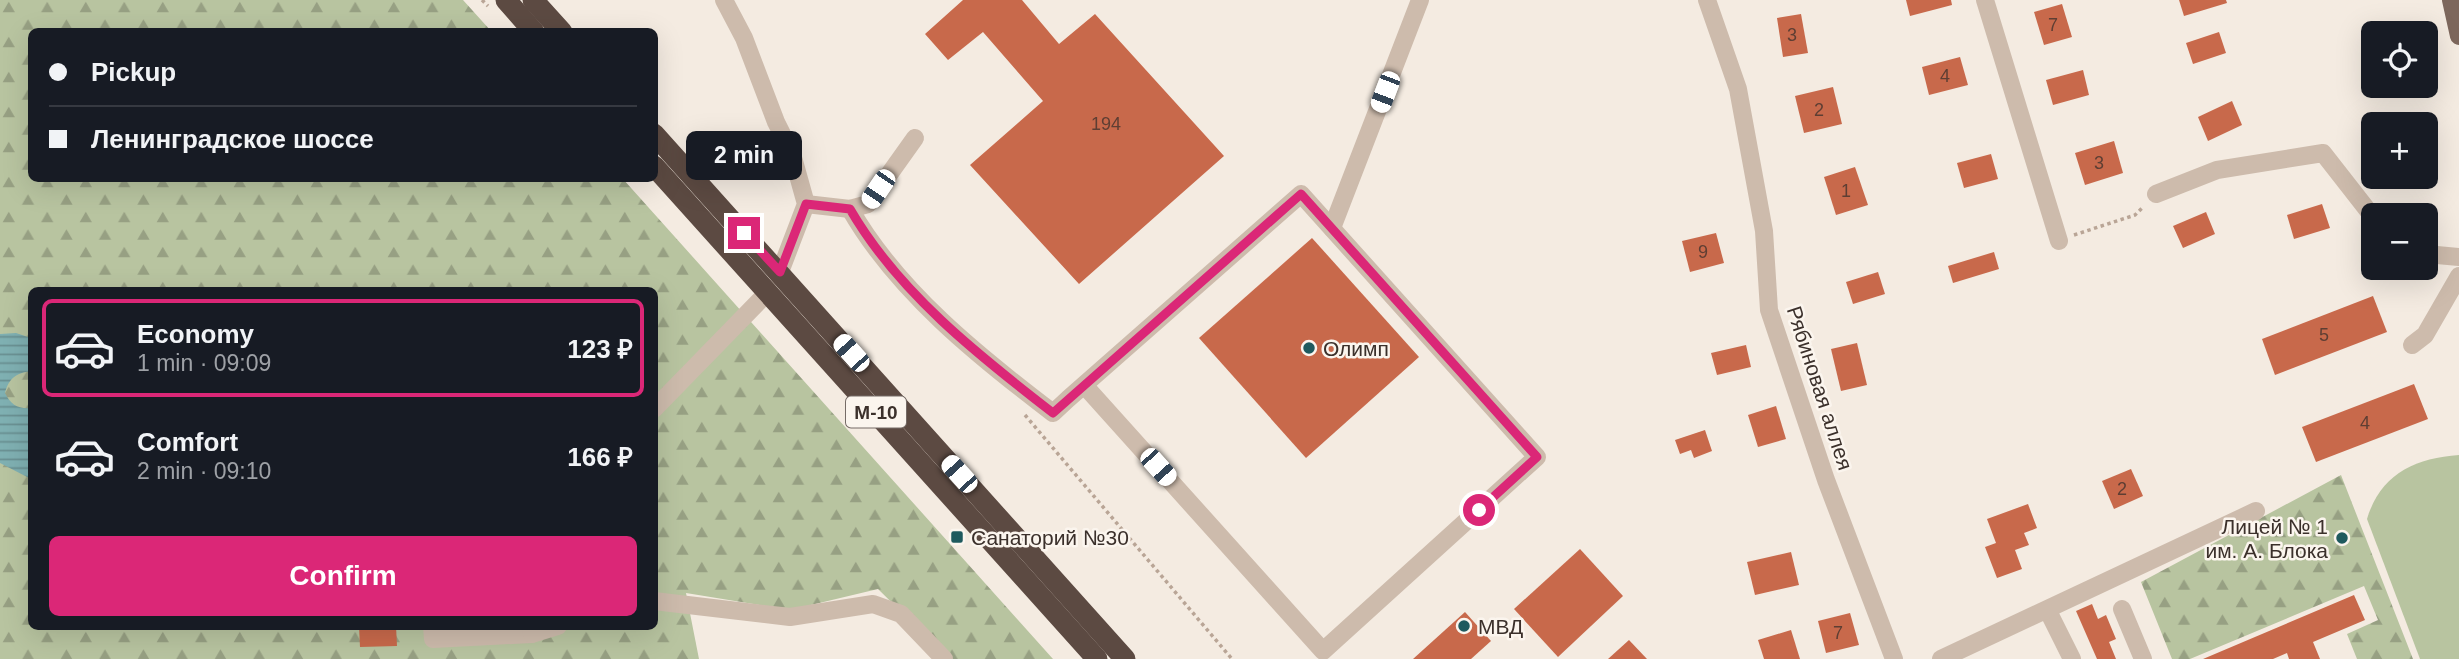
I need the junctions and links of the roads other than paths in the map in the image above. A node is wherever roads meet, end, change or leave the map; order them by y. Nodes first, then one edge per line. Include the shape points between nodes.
1 (506, 0) edge
2 (533, 0) edge
3 (724, 0) edge
4 (1420, 0) edge
5 (1707, 0) edge
6 (1985, 0) edge
7 (2451, 0) edge
8 (530, 28) edge
9 (558, 28) edge
10 (2459, 36) edge
11 (658, 138) edge
12 (915, 138) dead end
13 (658, 170) edge
14 (2156, 194) road end
15 (2362, 203) edge
16 (806, 204) junction
17 (850, 209) junction
18 (1332, 228) junction
19 (2059, 241) road end
20 (2438, 255) edge
21 (2459, 257) edge
22 (780, 272) junction
23 (2459, 276) edge
24 (768, 292) junction
25 (2412, 345) dead end
26 (1084, 385) junction
27 (658, 404) edge
28 (2256, 511) dead end
29 (658, 601) edge
30 (2122, 609) dead end
31 (2048, 611) junction
32 (432, 630) edge
33 (531, 630) edge
34 (944, 659) edge
35 (1097, 659) edge
36 (1125, 659) edge
37 (1894, 659) edge
38 (1941, 659) edge
39 (2072, 659) edge
40 (2143, 659) edge

1 - 8 highway
2 - 9 highway
3 - 16 street via 792,154
4 - 18 street
5 - 37 street, Рябиновая аллея via 1738,89 1763,231 1769,310 1826,480
6 - 19 street
7 - 10 main road
11 - 22 highway, М-10
12 - 17 street via 868,204
13 - 24 highway, М-10
14 - 15 street via 2217,170 2323,153
16 - 17 street
16 - 22 street
17 - 26 street via 867,238 969,349 1053,413
18 - 26 street via 1301,194
18 - 26 street via 1537,457 1323,651
20 - 21 street
22 - 36 highway, М-10
23 - 25 street via 2425,335
24 - 27 street
24 - 35 highway, М-10
28 - 31 street
29 - 34 street via 790,617 873,604 901,614
30 - 40 street
31 - 38 street
31 - 39 street
32 - 33 street via 433,639

